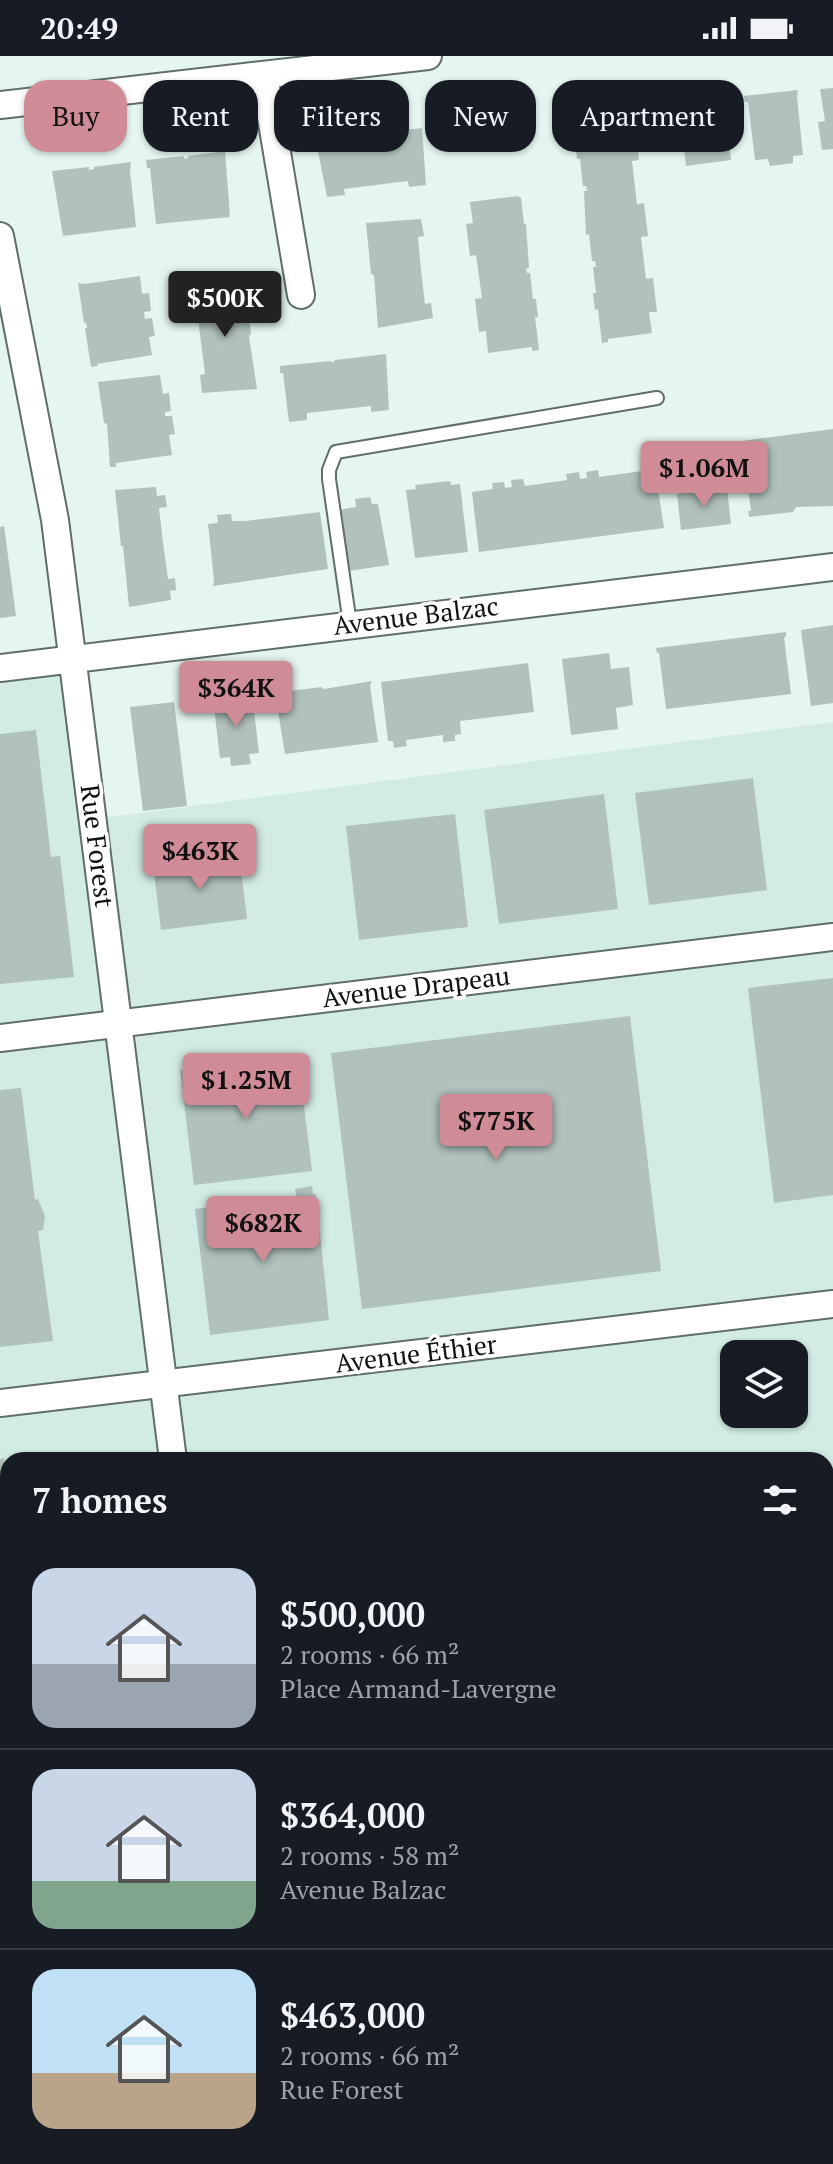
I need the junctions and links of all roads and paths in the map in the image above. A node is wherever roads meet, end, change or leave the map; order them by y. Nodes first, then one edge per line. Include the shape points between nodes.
1 (428, 56) edge
2 (264, 75) junction
3 (0, 105) edge
4 (0, 236) edge
5 (301, 295) dead end
6 (657, 398) dead end
7 (833, 567) edge
8 (350, 624) junction
9 (72, 658) junction
10 (0, 668) edge
11 (833, 937) edge
12 (118, 1024) junction
13 (0, 1038) edge
14 (833, 1304) edge
15 (163, 1384) junction
16 (0, 1403) edge
17 (172, 1452) edge

1 - 2 street
2 - 3 street
2 - 5 street
4 - 9 street, Rue Forest via 44,450
6 - 8 lane via 336,452 329,479
7 - 8 street, Avenue Balzac
8 - 9 street, Avenue Balzac
9 - 10 street, Avenue Balzac
9 - 12 street, Rue Forest
11 - 12 street, Avenue Drapeau
12 - 13 street, Avenue Drapeau
12 - 15 street, Rue Forest
14 - 15 street, Avenue Éthier
15 - 16 street, Avenue Éthier
15 - 17 street, Rue Forest

